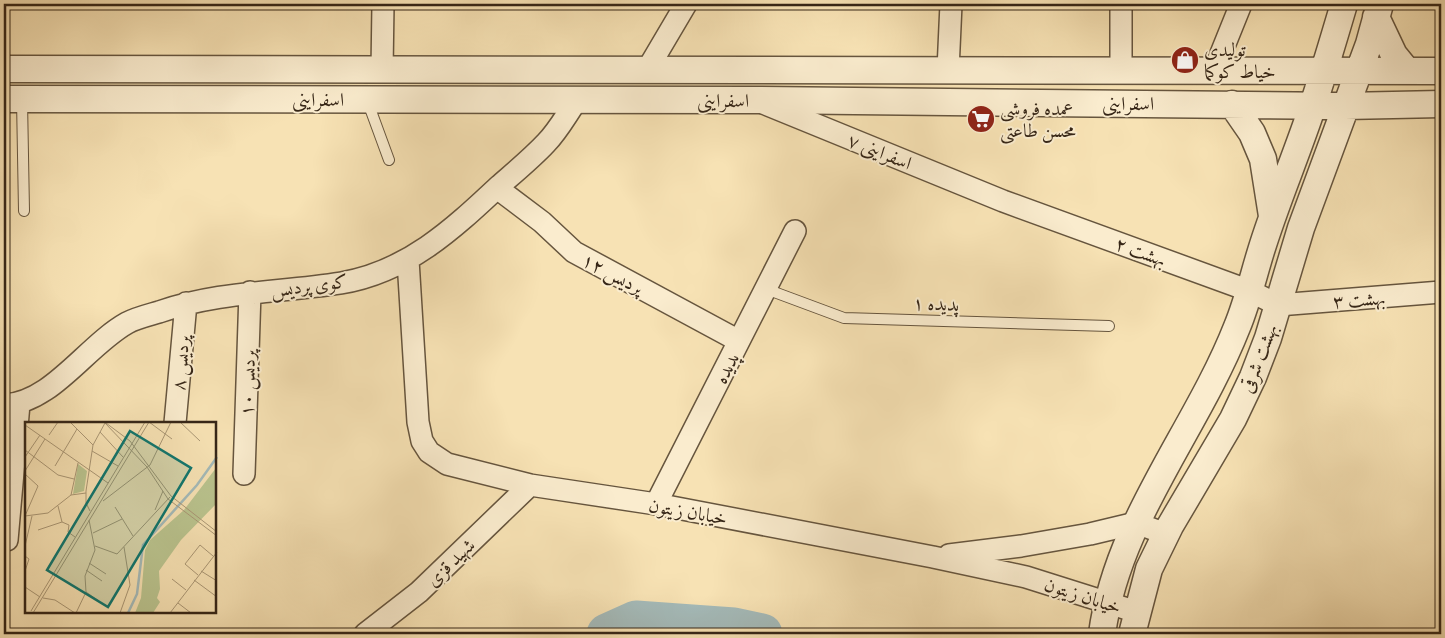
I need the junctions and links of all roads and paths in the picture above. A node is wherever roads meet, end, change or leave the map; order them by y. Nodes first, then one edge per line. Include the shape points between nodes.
1 (383, 4) edge
2 (686, 4) edge
3 (950, 4) edge
4 (1121, 4) edge
5 (1241, 4) edge
6 (1344, 4) edge
7 (1378, 10) edge
8 (4, 69) edge
9 (1324, 69) junction
10 (382, 70) junction
11 (647, 70) junction
12 (948, 70) junction
13 (1359, 70) junction
14 (1121, 71) junction
15 (1214, 71) junction
16 (1407, 71) junction
17 (1441, 71) edge
18 (13, 99) edge
19 (366, 100) junction
20 (577, 100) junction
21 (757, 100) junction
22 (1232, 104) junction
23 (1441, 104) edge
24 (1313, 105) junction
25 (1345, 106) junction
26 (388, 160) dead end
27 (497, 188) junction
28 (1002, 201) joint
29 (24, 211) dead end
30 (1272, 219) junction
31 (795, 231) dead end
32 (408, 260) junction
33 (766, 289) junction
34 (1250, 291) junction
35 (250, 292) junction
36 (1441, 292) edge
37 (186, 303) junction
38 (1278, 305) junction
39 (1109, 326) dead end
40 (740, 341) junction
41 (11, 405) edge
42 (175, 422) edge
43 (244, 474) dead end
44 (530, 485) junction
45 (656, 504) junction
46 (1136, 523) junction
47 (1166, 534) junction
48 (7, 540) dead end
49 (934, 557) junction
50 (1106, 603) junction
51 (1134, 623) edge
52 (365, 634) edge
53 (1102, 634) edge

1 - 10 street
2 - 11 street
3 - 12 street
4 - 14 street
5 - 15 street
6 - 9 street, بهشت شرقی
7 - 13 street, بهشت شرقی
7 - 16 street via 1394,55
8 - 10 street, اسفراینی
9 - 13 street, اسفراینی
9 - 15 street, اسفراینی
9 - 24 street, بهشت شرقی
10 - 11 street, اسفراینی
11 - 12 street, اسفراینی
12 - 14 street, اسفراینی
13 - 16 street, اسفراینی
13 - 25 street, بهشت شرقی
14 - 15 street, اسفراینی
16 - 17 street, اسفراینی
18 - 19 street, اسفراینی
18 - 29 lane
19 - 20 street, اسفراینی
19 - 26 lane
20 - 21 street, اسفراینی
20 - 27 street, کوی پردیس via 547,142
21 - 22 street, اسفراینی
21 - 28 street, اسفراینی ۷
22 - 24 street, اسفراینی
22 - 30 street via 1252,133 1263,159
23 - 25 street, اسفراینی
24 - 25 street, اسفراینی
24 - 30 street, بهشت شرقی
25 - 38 street, بهشت شرقی via 1301,228
27 - 32 street, کوی پردیس via 462,221
27 - 40 street, پردیس ۱۲ via 542,222 574,252
28 - 34 street, بهشت ۲
30 - 34 street, بهشت شرقی
31 - 33 street, پدیده
32 - 35 street, کوی پردیس via 377,275 340,283
32 - 44 street, خیابان زیتون via 418,422 422,441 429,452 447,464
33 - 39 lane, پدیده ۱ via 844,318
33 - 40 street, پدیده
34 - 38 street, بهشت ۲
34 - 46 street, بهشت شرقی via 1214,380
35 - 37 street, کوی پردیس
35 - 43 street, پردیس ۱۰
36 - 38 street, بهشت ۳
37 - 41 street, کوی پردیس via 127,322 32,399
37 - 42 street, پردیس ۸
38 - 47 street, بهشت شرقی via 1245,394
40 - 45 street, پدیده
41 - 48 street
44 - 45 street, خیابان زیتون
44 - 52 street, شهید قزی via 419,592
45 - 49 street, خیابان زیتون
46 - 47 street
46 - 49 street via 1022,546
46 - 50 street, بهشت شرقی
47 - 51 street, بهشت شرقی via 1149,569
49 - 50 street, خیابان زیتون via 1026,577
50 - 51 street, خیابان زیتون
50 - 53 street, بهشت شرقی

